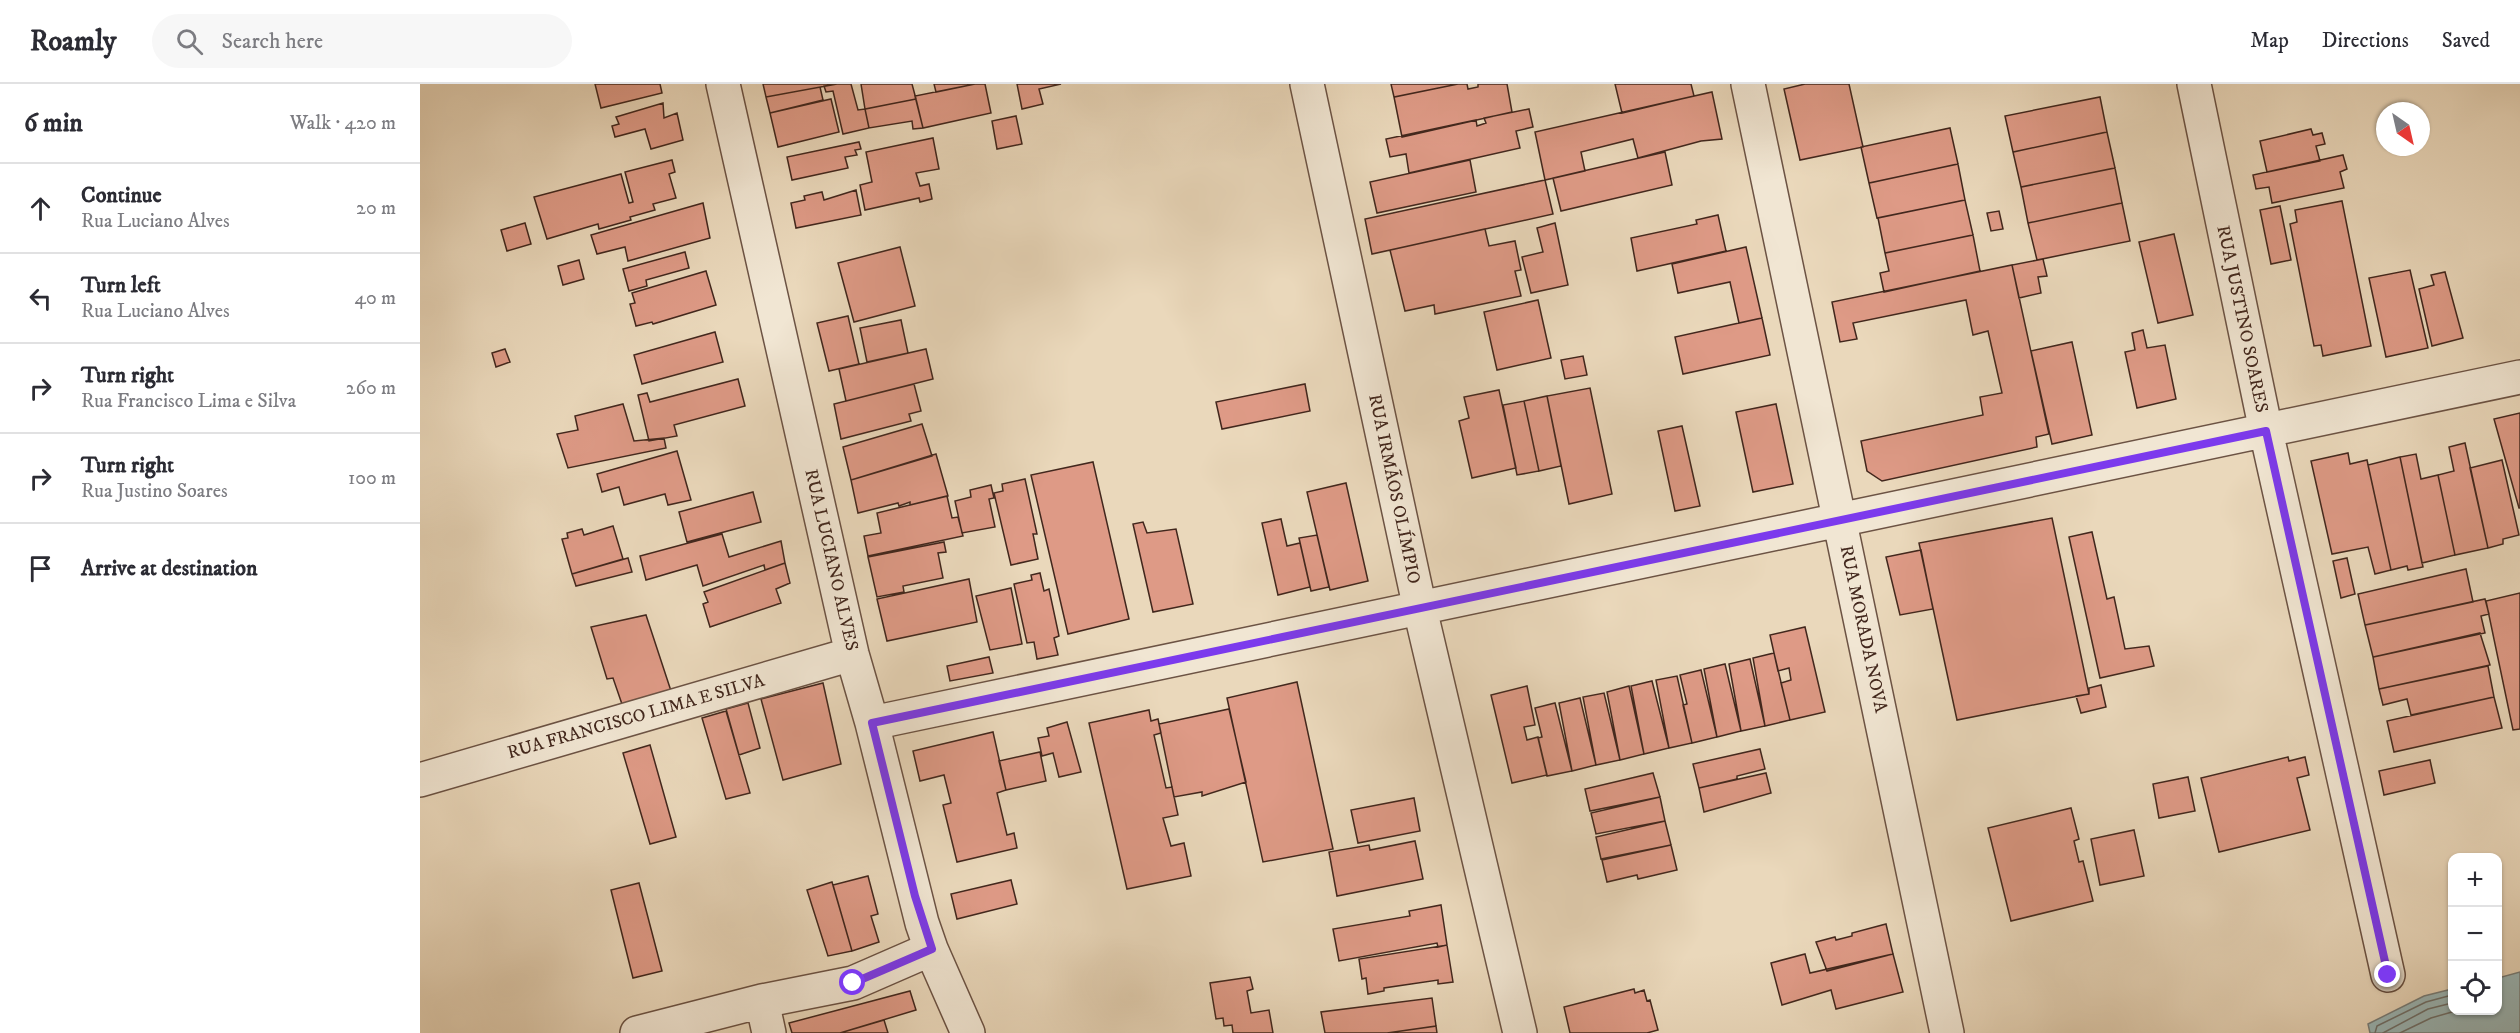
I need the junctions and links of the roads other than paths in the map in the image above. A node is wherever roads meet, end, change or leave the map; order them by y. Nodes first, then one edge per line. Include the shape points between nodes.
1 (723, 84) edge
2 (1307, 84) edge
3 (1748, 84) edge
4 (2194, 84) edge
5 (2520, 377) edge
6 (2266, 431) junction
7 (1841, 521) junction
8 (1420, 609) junction
9 (852, 654) junction
10 (872, 723) junction
11 (420, 780) edge
12 (932, 949) junction
13 (2388, 975) dead end
14 (762, 1001) junction
15 (637, 1033) edge
16 (769, 1033) edge
17 (968, 1033) edge
18 (1520, 1033) edge
19 (1947, 1033) edge

1 - 9 street, RUA LUCIANO ALVES
2 - 8 street, RUA IRMÃOS OLÍMPIO
3 - 7 street, RUA MORADA NOVA
4 - 6 street, RUA JUSTINO SOARES
5 - 6 street
6 - 7 street
6 - 13 street, RUA JUSTINO SOARES
7 - 8 street
7 - 19 street, RUA MORADA NOVA
8 - 10 street
8 - 18 street, RUA IRMÃOS OLÍMPIO
9 - 10 street, RUA LUCIANO ALVES
9 - 11 street, RUA FRANCISCO LIMA E SILVA
10 - 12 street, RUA LUCIANO ALVES via 917,905
12 - 14 street via 853,983
12 - 17 street, RUA LUCIANO ALVES
14 - 15 street
14 - 16 street

